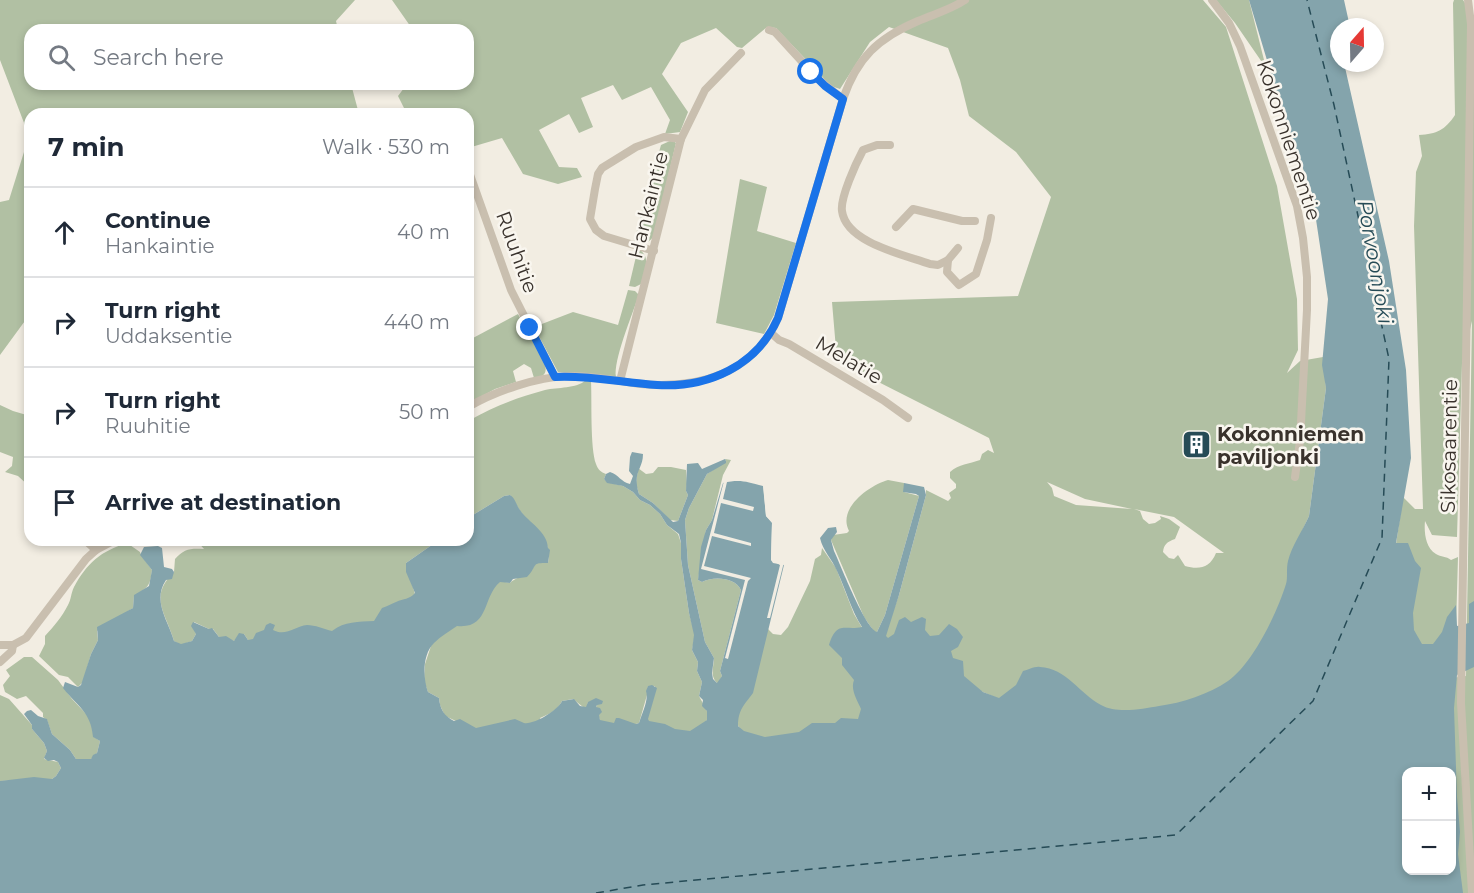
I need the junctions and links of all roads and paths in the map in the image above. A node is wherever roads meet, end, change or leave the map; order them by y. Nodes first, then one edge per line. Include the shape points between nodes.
1 (965, 0) edge
2 (1212, 0) edge
3 (1468, 0) edge
4 (770, 30) dead end
5 (741, 53) dead end
6 (843, 99) junction
7 (681, 139) junction
8 (890, 145) dead end
9 (474, 186) edge
10 (990, 218) dead end
11 (975, 220) dead end
12 (896, 227) dead end
13 (958, 248) dead end
14 (654, 251) junction
15 (948, 260) junction
16 (771, 333) junction
17 (555, 377) junction
18 (620, 381) junction
19 (474, 403) edge
20 (908, 418) dead end
21 (1295, 477) dead end
22 (92, 546) edge
23 (104, 546) edge
24 (96, 550) junction
25 (0, 645) edge
26 (13, 645) junction
27 (0, 662) edge
28 (1472, 893) edge

1 - 6 street via 885,37 863,59
2 - 21 street, Kokonniementie via 1240,46 1297,206 1303,238 1307,310
3 - 28 street, Sikosaarentie via 1471,24 1461,703
4 - 6 street
5 - 7 street, Hankaintie via 705,90
6 - 16 street via 800,250
7 - 14 street, Hankaintie
7 - 14 street via 664,137 636,147 602,168 594,189 590,219 596,230
8 - 15 street via 862,150 847,188 842,210 845,219 868,242 930,264
9 - 17 street, Ruuhitie via 511,290
10 - 15 street via 976,274 959,285 947,272
11 - 12 street via 962,221 913,208
13 - 15 street
14 - 18 street, Hankaintie
16 - 18 street via 738,366 716,377 677,385
16 - 20 street, Melatie
17 - 18 street
17 - 19 street
22 - 24 street
23 - 24 street
24 - 26 street via 26,638
25 - 26 street
26 - 27 street

